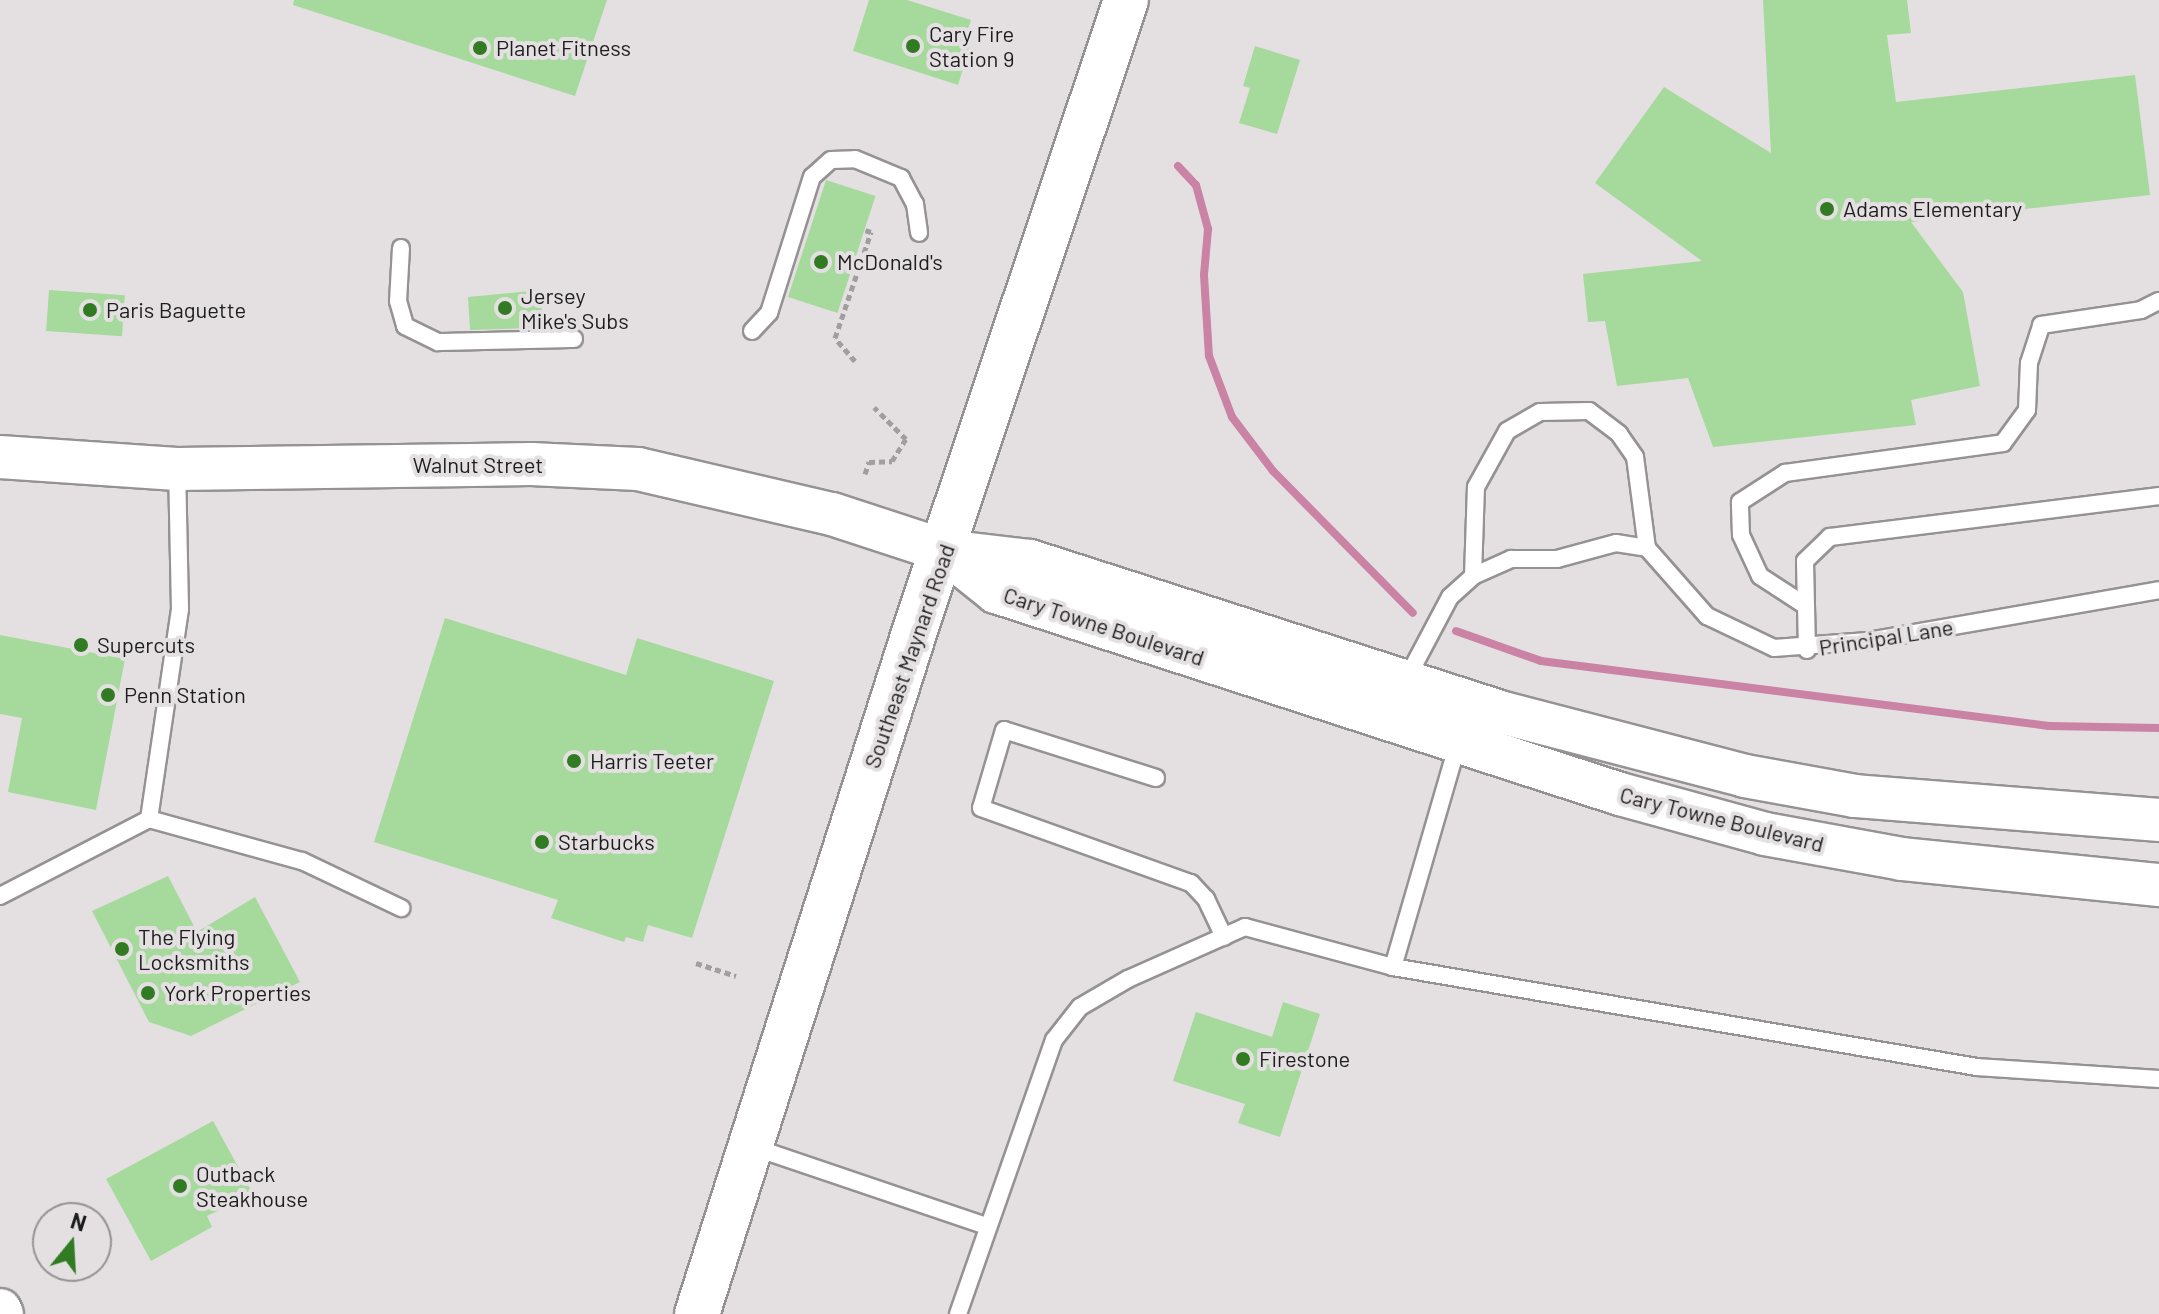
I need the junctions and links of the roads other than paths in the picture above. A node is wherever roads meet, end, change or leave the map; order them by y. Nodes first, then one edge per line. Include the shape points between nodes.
1 (1126, 0) edge
2 (919, 233) dead end
3 (401, 248) dead end
4 (2159, 301) edge
5 (752, 331) dead end
6 (574, 339) dead end
7 (0, 457) edge
8 (177, 469) junction
9 (2159, 496) edge
10 (1647, 548) junction
11 (945, 551) junction
12 (1473, 576) junction
13 (2159, 590) edge
14 (1806, 606) junction
15 (1807, 650) junction
16 (1405, 681) junction
17 (1459, 741) junction
18 (1156, 778) dead end
19 (149, 819) junction
20 (2159, 820) edge
21 (2159, 885) edge
22 (0, 896) edge
23 (401, 908) dead end
24 (1224, 937) junction
25 (1393, 967) junction
26 (2159, 1079) edge
27 (750, 1146) junction
28 (987, 1226) junction
29 (697, 1314) edge
30 (958, 1314) edge

1 - 11 main road, Southeast Maynard Road
2 - 5 lane via 915,204 901,178 855,159 831,160 812,177 769,313
3 - 6 lane via 398,301 405,326 438,342
4 - 14 lane via 2141,310 2041,325 2029,363 2027,410 2003,443 1785,473 1740,502 1741,535 1760,576
7 - 8 main road, Walnut Street
8 - 11 main road, Walnut Street via 531,464 638,469 832,514
8 - 19 lane via 180,609
9 - 14 lane via 1830,537 1805,561
10 - 12 lane via 1616,543 1557,559 1511,559
10 - 12 lane via 1635,457 1619,434 1589,411 1540,412 1507,431 1476,487
10 - 15 lane, Principal Lane via 1707,616 1774,648
11 - 16 main road, Cary Towne Boulevard via 1030,561
11 - 17 main road, Cary Towne Boulevard via 996,592
11 - 27 main road, Southeast Maynard Road
12 - 16 lane via 1450,597
13 - 15 lane, Principal Lane
14 - 15 lane
16 - 20 main road, Cary Towne Boulevard via 1496,711 1759,779 1855,796
17 - 21 main road, Cary Towne Boulevard via 1765,834 1916,861
17 - 25 lane
18 - 24 lane via 1004,730 981,808 1191,883 1206,899
19 - 22 lane
19 - 23 lane via 302,861
24 - 25 lane via 1245,927
24 - 28 lane via 1128,979 1080,1007 1054,1040
25 - 26 lane via 1977,1067
27 - 28 lane
27 - 29 main road, Southeast Maynard Road
28 - 30 lane

